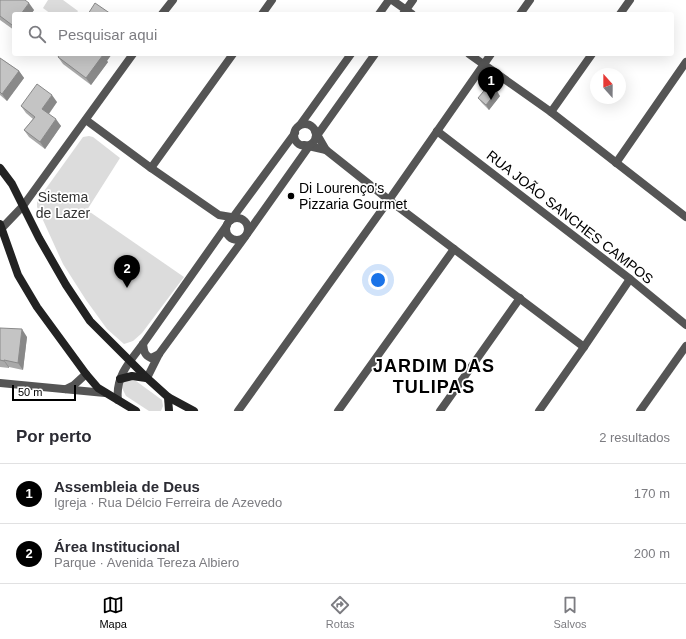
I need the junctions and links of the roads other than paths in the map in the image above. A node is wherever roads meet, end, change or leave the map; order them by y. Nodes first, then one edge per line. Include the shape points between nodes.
1 (173, 0) edge
2 (272, 0) edge
3 (391, 0) edge
4 (413, 0) edge
5 (530, 0) edge
6 (630, 0) edge
7 (164, 12) edge
8 (263, 12) edge
9 (381, 12) edge
10 (406, 12) edge
11 (407, 12) edge
12 (521, 12) edge
13 (621, 12) edge
14 (132, 56) edge
15 (232, 56) edge
16 (350, 56) edge
17 (374, 56) edge
18 (472, 56) edge
19 (490, 56) edge
20 (591, 56) edge
21 (686, 62) edge
22 (484, 64) junction
23 (551, 112) junction
24 (86, 120) junction
25 (300, 126) junction
26 (437, 131) junction
27 (295, 133) junction
28 (316, 134) junction
29 (307, 145) junction
30 (326, 150) junction
31 (616, 162) junction
32 (0, 168) edge
33 (151, 168) junction
34 (389, 200) junction
35 (24, 206) junction
36 (686, 206) edge
37 (219, 214) junction
38 (683, 215) edge
39 (230, 223) junction
40 (1, 226) edge
41 (246, 235) junction
42 (454, 249) junction
43 (630, 279) junction
44 (520, 298) junction
45 (686, 325) edge
46 (142, 345) junction
47 (686, 346) edge
48 (584, 347) junction
49 (119, 351) junction
50 (159, 354) junction
51 (129, 361) junction
52 (86, 374) junction
53 (147, 378) junction
54 (120, 379) junction
55 (0, 383) edge
56 (63, 390) junction
57 (105, 393) junction
58 (168, 397) junction
59 (118, 400) junction
60 (136, 411) edge
61 (169, 411) edge
62 (194, 411) edge
63 (238, 411) edge
64 (338, 411) edge
65 (440, 411) edge
66 (539, 411) edge
67 (640, 411) edge

1 - 7 street
2 - 8 street
3 - 9 street
3 - 10 street
4 - 11 street
5 - 12 street
6 - 13 street
14 - 24 street
15 - 33 street
16 - 25 street
17 - 28 street
18 - 22 street
19 - 22 street
20 - 23 street
21 - 31 street
22 - 23 street
22 - 26 street
23 - 31 street
24 - 33 street
24 - 35 street
25 - 27 street
25 - 28 street via 308,125
26 - 34 street
26 - 43 street, RUA JOÃO SANCHES CAMPOS
27 - 29 street via 296,140 301,145
27 - 39 street
28 - 29 street
28 - 30 street
29 - 30 street
29 - 41 street
30 - 34 street
31 - 38 street
32 - 35 main road
33 - 37 street
34 - 42 street
34 - 63 street
35 - 40 street
35 - 49 main road via 66,285 90,321
36 - 38 street
37 - 39 street
37 - 39 street
39 - 41 street via 240,219 246,222
39 - 41 street via 230,237 236,240
39 - 46 street
40 - 52 main road via 18,275
41 - 50 street
42 - 44 street
42 - 64 street
43 - 45 street, RUA JOÃO SANCHES CAMPOS
43 - 48 street
44 - 48 street
44 - 65 street
46 - 49 street via 133,351
46 - 50 street via 148,357
46 - 51 street
47 - 67 street
48 - 66 street
49 - 51 main road
50 - 53 street
51 - 53 main road
51 - 54 street
52 - 56 street via 74,385
52 - 57 main road via 94,385
53 - 54 main road via 132,376
53 - 58 main road
54 - 59 street via 117,389
55 - 56 street
56 - 57 street
57 - 59 main road
58 - 61 main road
58 - 62 main road
59 - 60 main road

